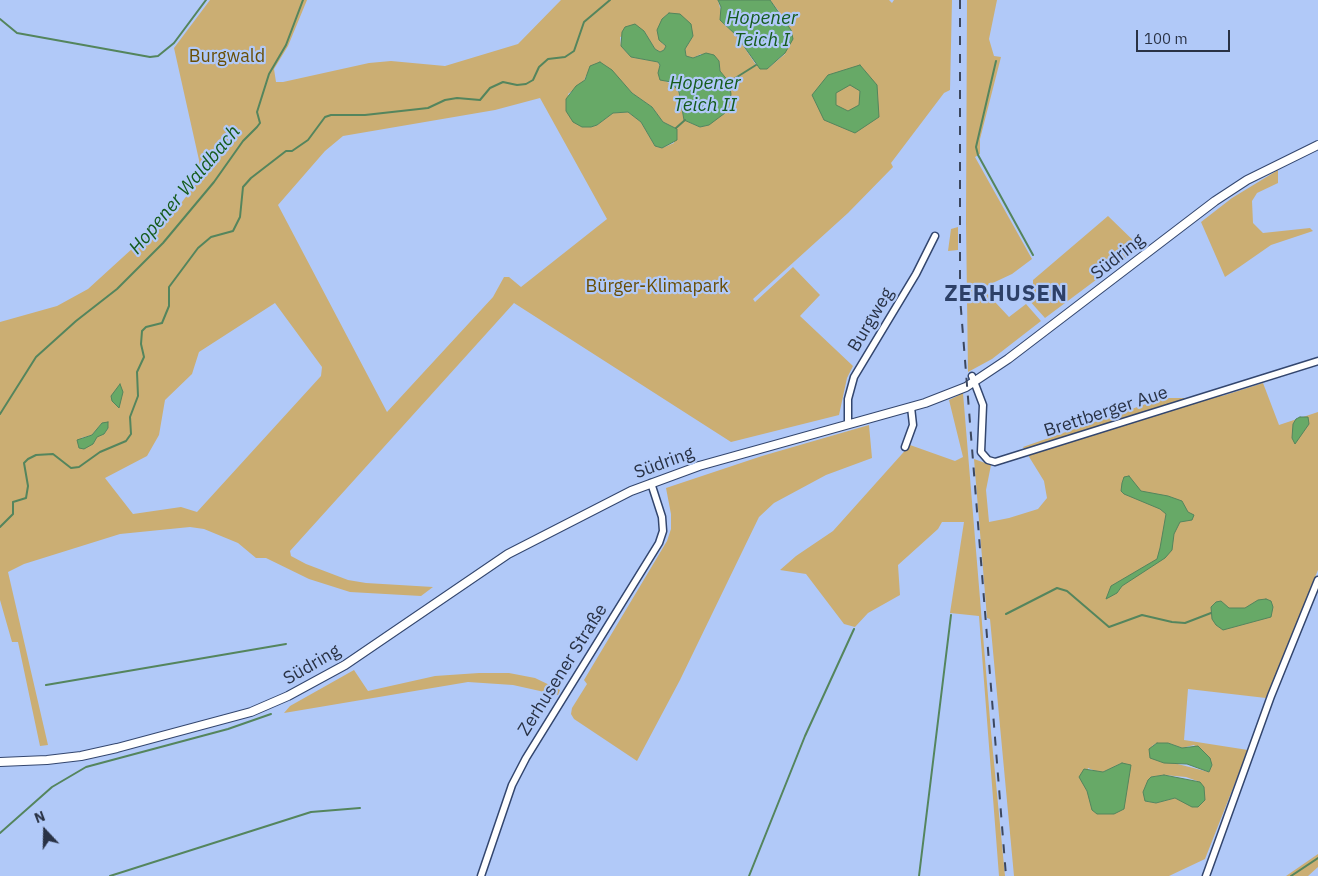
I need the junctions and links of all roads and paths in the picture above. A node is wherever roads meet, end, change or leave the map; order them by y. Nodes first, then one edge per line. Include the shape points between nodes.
1 (1318, 145) edge
2 (935, 236) dead end
3 (1318, 362) edge
4 (974, 379) junction
5 (911, 407) junction
6 (848, 424) junction
7 (905, 447) dead end
8 (651, 483) junction
9 (1318, 580) edge
10 (0, 762) edge
11 (481, 876) edge
12 (1206, 876) edge

1 - 4 main road, Südring via 1247,180 1215,201
2 - 6 street, Burgweg via 854,377 848,399
3 - 4 street, Brettberger Aue via 995,462 981,452 983,405
4 - 5 main road, Südring
5 - 6 main road, Südring
5 - 7 street via 913,425
6 - 8 main road, Südring via 699,466
8 - 10 main road, Südring via 508,554 345,665 269,705 231,719 117,748 47,760
8 - 11 street, Zerhusener Straße via 662,517 659,544 512,784
9 - 12 street via 1271,696

